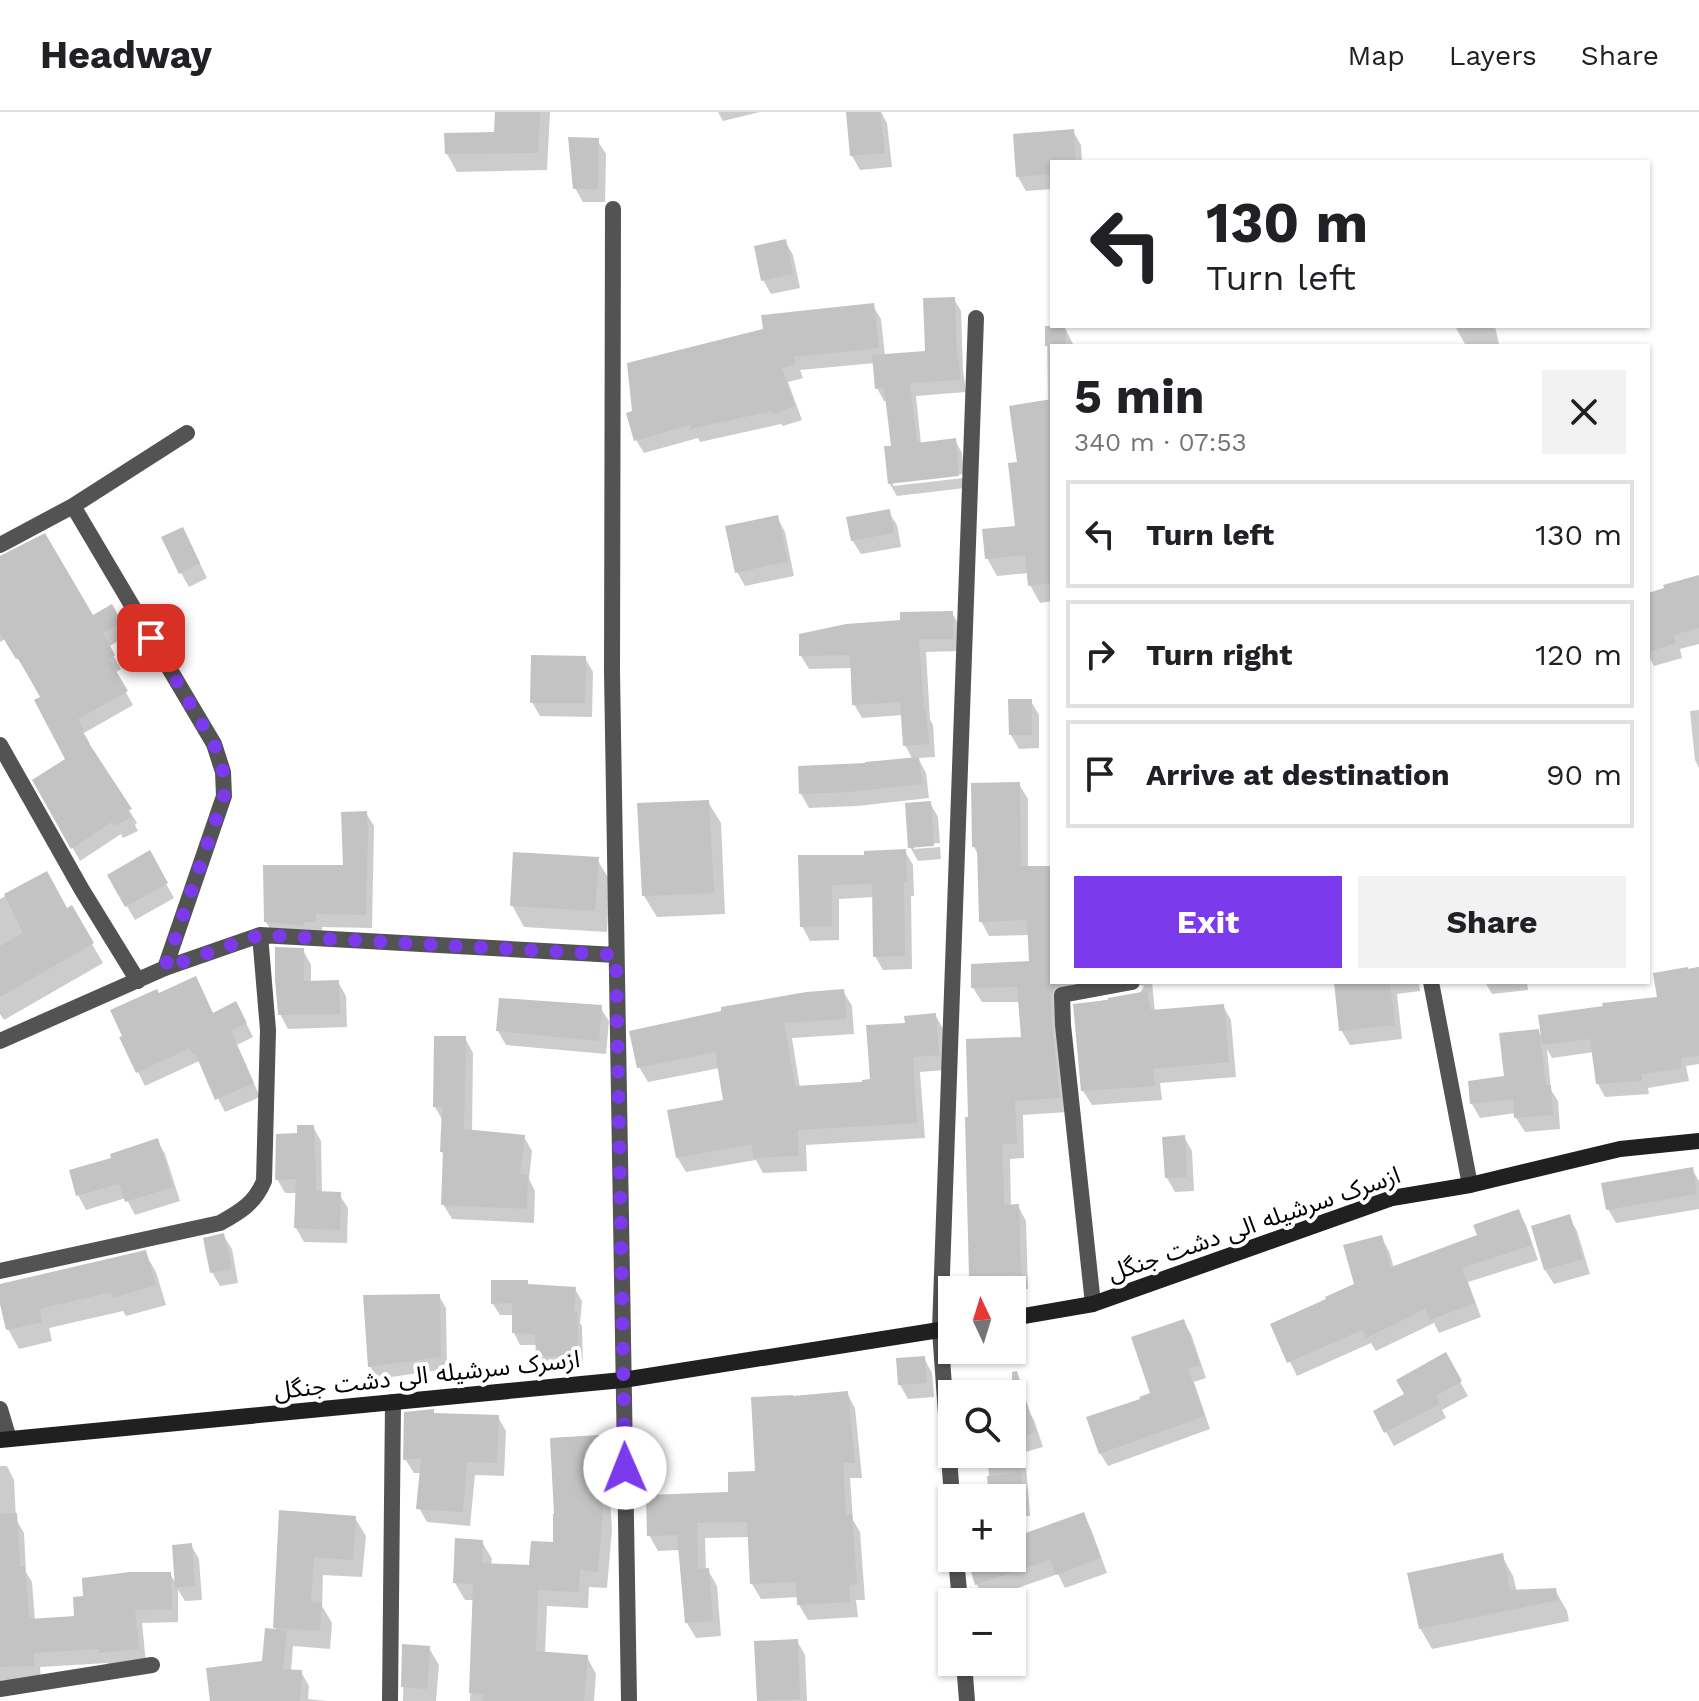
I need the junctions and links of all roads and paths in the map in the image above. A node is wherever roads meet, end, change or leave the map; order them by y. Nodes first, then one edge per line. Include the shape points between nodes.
1 (613, 209) dead end
2 (976, 318) dead end
3 (187, 433) dead end
4 (73, 506) junction
5 (0, 545) edge
6 (0, 745) edge
7 (260, 935) junction
8 (616, 955) junction
9 (165, 968) junction
10 (138, 981) junction
11 (1121, 984) edge
12 (1431, 984) edge
13 (0, 1041) edge
14 (1699, 1141) edge
15 (1470, 1185) junction
16 (0, 1271) edge
17 (948, 1276) edge
18 (1093, 1304) junction
19 (1026, 1316) edge
20 (938, 1330) edge
21 (947, 1364) edge
22 (623, 1380) junction
23 (393, 1402) junction
24 (0, 1409) edge
25 (4, 1440) edge
26 (952, 1484) edge
27 (152, 1665) dead end
28 (965, 1676) edge
29 (0, 1689) edge
30 (390, 1701) edge
31 (629, 1701) edge
32 (967, 1701) edge

1 - 8 street
2 - 17 street
3 - 4 street
4 - 5 street
4 - 9 street via 214,744 223,772 224,796
6 - 10 street
7 - 8 street
7 - 9 street
7 - 16 street via 268,1030 264,1181 259,1194 220,1223
8 - 22 street
9 - 10 street
10 - 13 street
11 - 18 street via 1062,995
12 - 15 street
14 - 15 street, ازسرک سرشیله الی دشت جنگل via 1620,1149
15 - 18 street, ازسرک سرشیله الی دشت جنگل via 1392,1198
18 - 19 street, ازسرک سرشیله الی دشت جنگل
20 - 22 street, ازسرک سرشیله الی دشت جنگل
21 - 26 street
22 - 23 street, ازسرک سرشیله الی دشت جنگل
22 - 31 street
23 - 25 street, ازسرک سرشیله الی دشت جنگل
23 - 30 street
24 - 25 street
27 - 29 street
28 - 32 street

